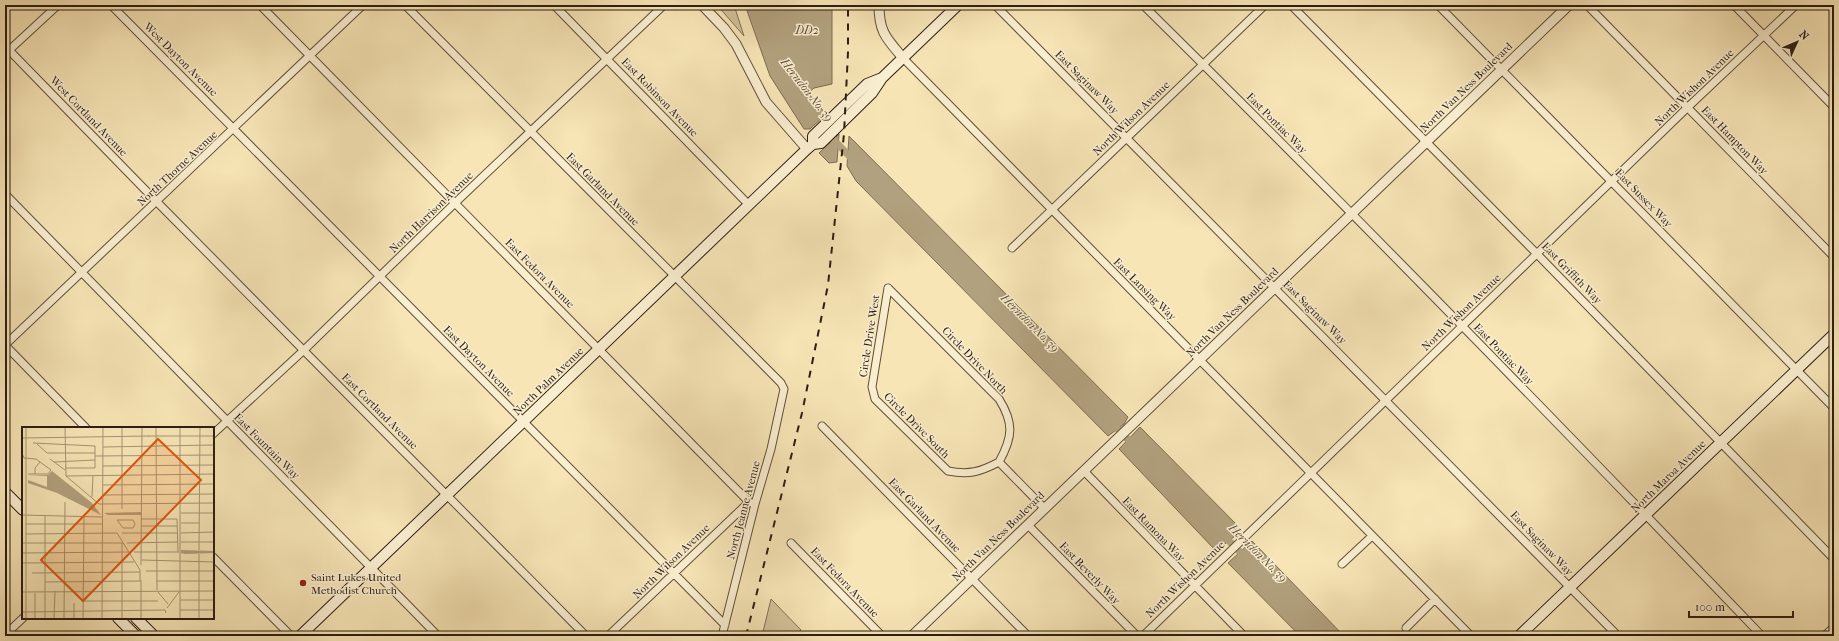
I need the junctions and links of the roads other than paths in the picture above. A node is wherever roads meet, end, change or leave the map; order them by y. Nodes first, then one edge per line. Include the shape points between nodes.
1 (58, 5) edge
2 (111, 5) edge
3 (260, 5) edge
4 (363, 5) edge
5 (405, 5) edge
6 (554, 5) edge
7 (664, 5) edge
8 (702, 5) edge
9 (879, 5) edge
10 (958, 5) edge
11 (995, 5) edge
12 (1143, 5) edge
13 (1265, 5) edge
14 (1291, 5) edge
15 (1438, 5) edge
16 (1569, 5) edge
17 (1586, 5) edge
18 (1734, 5) edge
19 (1796, 5) edge
20 (1764, 36) junction
21 (6, 50) edge
22 (310, 55) junction
23 (903, 58) junction
24 (607, 59) junction
25 (1203, 65) junction
26 (1502, 69) junction
27 (1688, 107) junction
28 (1834, 107) edge
29 (235, 128) junction
30 (530, 132) junction
31 (1127, 137) junction
32 (1427, 142) junction
33 (814, 143) junction
34 (1612, 181) junction
35 (5, 194) edge
36 (157, 202) junction
37 (455, 203) junction
38 (749, 205) junction
39 (1051, 210) junction
40 (1351, 214) junction
41 (1012, 248) dead end
42 (1537, 254) junction
43 (1834, 256) edge
44 (81, 272) junction
45 (380, 276) junction
46 (676, 276) junction
47 (1275, 287) junction
48 (888, 288) joint
49 (1462, 327) junction
50 (1834, 334) edge
51 (5, 345) edge
52 (600, 349) junction
53 (304, 350) junction
54 (1200, 359) junction
55 (1797, 370) junction
56 (872, 387) joint
57 (784, 389) joint
58 (1387, 401) junction
59 (1834, 408) edge
60 (227, 421) junction
61 (524, 421) junction
62 (822, 426) dead end
63 (85, 427) edge
64 (214, 433) edge
65 (1721, 442) junction
66 (999, 462) junction
67 (1084, 471) junction
68 (1311, 473) junction
69 (5, 492) edge
70 (448, 494) junction
71 (752, 503) junction
72 (1045, 508) junction
73 (22, 509) edge
74 (1646, 514) junction
75 (1028, 525) junction
76 (1372, 536) junction
77 (791, 543) dead end
78 (214, 558) edge
79 (1834, 559) edge
80 (1342, 564) dead end
81 (372, 567) junction
82 (673, 573) junction
83 (971, 578) junction
84 (1194, 586) junction
85 (1570, 588) junction
86 (1435, 600) junction
87 (22, 619) edge
88 (119, 619) edge
89 (137, 619) edge
90 (725, 625) junction
91 (1834, 627) edge
92 (1406, 628) dead end
93 (5, 636) edge
94 (136, 636) edge
95 (154, 636) edge
96 (291, 636) edge
97 (300, 636) edge
98 (438, 636) edge
99 (586, 636) edge
100 (608, 636) edge
101 (722, 636) edge
102 (882, 636) edge
103 (912, 636) edge
104 (1028, 636) edge
105 (1137, 636) edge
106 (1143, 636) edge
107 (1244, 636) edge
108 (1471, 636) edge
109 (1519, 636) edge
110 (1618, 636) edge
111 (1762, 636) edge
112 (1824, 636) edge

1 - 21 street
2 - 29 street, West Dayton Avenue
3 - 22 street, East Fedora Avenue
4 - 22 street, North Thorne Avenue
5 - 30 street, East Garland Avenue
6 - 24 street, East Robinson Avenue
7 - 24 street, North Harrison Avenue
8 - 33 street via 736,44 766,102
9 - 23 street via 882,30
10 - 23 main road, North Palm Avenue
11 - 31 street, East Saginaw Way
12 - 25 street, East Pontiac Way
13 - 25 street, North Wilson Avenue
14 - 32 street, East Griffith Way
15 - 26 street, East Sussex Way
16 - 26 street, North Van Ness Boulevard
17 - 27 street, East Hampton Way
18 - 20 street
19 - 20 street, North Wishon Avenue
20 - 27 street, North Wishon Avenue
20 - 28 street
21 - 36 street, West Cortland Avenue
22 - 29 street, North Thorne Avenue
22 - 37 street, East Fedora Avenue
23 - 33 main road, North Palm Avenue via 882,78 866,84
23 - 39 street, East Lansing Way
24 - 30 street, North Harrison Avenue
24 - 38 street, East Robinson Avenue
25 - 31 street, North Wilson Avenue
25 - 40 street, East Pontiac Way
26 - 32 street, North Van Ness Boulevard
26 - 34 street, East Sussex Way
27 - 34 street, North Wishon Avenue
27 - 43 street, East Hampton Way
29 - 36 street, North Thorne Avenue
29 - 45 street, East Dayton Avenue
30 - 37 street, North Harrison Avenue
30 - 46 street, East Garland Avenue
31 - 39 street, North Wilson Avenue
31 - 47 street, East Saginaw Way
32 - 40 street, North Van Ness Boulevard
32 - 42 street, East Griffith Way
33 - 38 main road, North Palm Avenue
34 - 42 street, North Wishon Avenue
34 - 55 street, East Sussex Way
35 - 44 street, East Fountain Way
36 - 44 street, North Thorne Avenue
36 - 53 street, East Cortland Avenue
37 - 45 street, North Harrison Avenue
37 - 52 street, East Fedora Avenue
38 - 46 main road, North Palm Avenue
39 - 41 street, North Wilson Avenue
39 - 54 street, East Lansing Way
40 - 47 street, North Van Ness Boulevard
40 - 49 street, East Pontiac Way
42 - 49 street, North Wishon Avenue
42 - 65 street, East Griffith Way
44 - 51 street, North Thorne Avenue
44 - 60 street, East Fountain Way
45 - 53 street, North Harrison Avenue
45 - 61 street, East Dayton Avenue
46 - 52 main road, North Palm Avenue
46 - 57 street, East Garland Avenue
47 - 54 street, North Van Ness Boulevard
47 - 58 street, East Saginaw Way
48 - 56 street, Circle Drive West
48 - 66 street, Circle Drive North via 1002,404 1008,414 1010,432
49 - 58 street, North Wishon Avenue
49 - 74 street, East Pontiac Way
50 - 55 main road, North Maroa Avenue
51 - 63 street
52 - 61 main road, North Palm Avenue
52 - 71 street, East Fedora Avenue
53 - 60 street, North Harrison Avenue
53 - 70 street, East Cortland Avenue
54 - 67 street, North Van Ness Boulevard
54 - 68 street, East Lansing Way
55 - 59 street, East Sussex Way
55 - 65 main road, North Maroa Avenue
56 - 66 street, Circle Drive South via 878,403 948,471 960,474 974,473
57 - 71 street, North Jeanne Avenue via 771,449
58 - 68 street, North Wishon Avenue
58 - 85 street, East Saginaw Way
60 - 64 street, North Harrison Avenue
60 - 81 street, East Fountain Way
61 - 70 main road, North Palm Avenue
61 - 82 street, East Dayton Avenue
62 - 83 street, East Garland Avenue
65 - 74 main road, North Maroa Avenue
65 - 79 street, East Griffith Way
66 - 72 street
67 - 72 street, North Van Ness Boulevard
67 - 84 street, East Ramona Way
68 - 76 street, East Lansing Way
68 - 84 street, North Wishon Avenue
69 - 73 main road
70 - 81 main road, North Palm Avenue
70 - 99 street, East Cortland Avenue
71 - 82 street, North Wilson Avenue
71 - 90 street, North Jeanne Avenue
72 - 75 street, North Van Ness Boulevard
74 - 85 main road, North Maroa Avenue
74 - 111 street, East Pontiac Way
75 - 83 street, North Van Ness Boulevard
75 - 105 street, East Beverly Way
76 - 80 street
76 - 86 street, East Lansing Way
77 - 102 street, East Fedora Avenue
78 - 96 street
81 - 97 main road, North Palm Avenue
81 - 98 street, East Fountain Way
82 - 90 street, East Dayton Avenue
82 - 100 street, North Wilson Avenue
83 - 103 street, North Van Ness Boulevard
83 - 104 street, East Garland Avenue
84 - 106 street, North Wishon Avenue
84 - 107 street, East Ramona Way
85 - 109 main road, North Maroa Avenue
85 - 110 street, East Saginaw Way
86 - 92 street
86 - 108 street, East Lansing Way
87 - 93 street
88 - 94 main road
89 - 95 main road
90 - 101 street, North Jeanne Avenue
91 - 112 street

